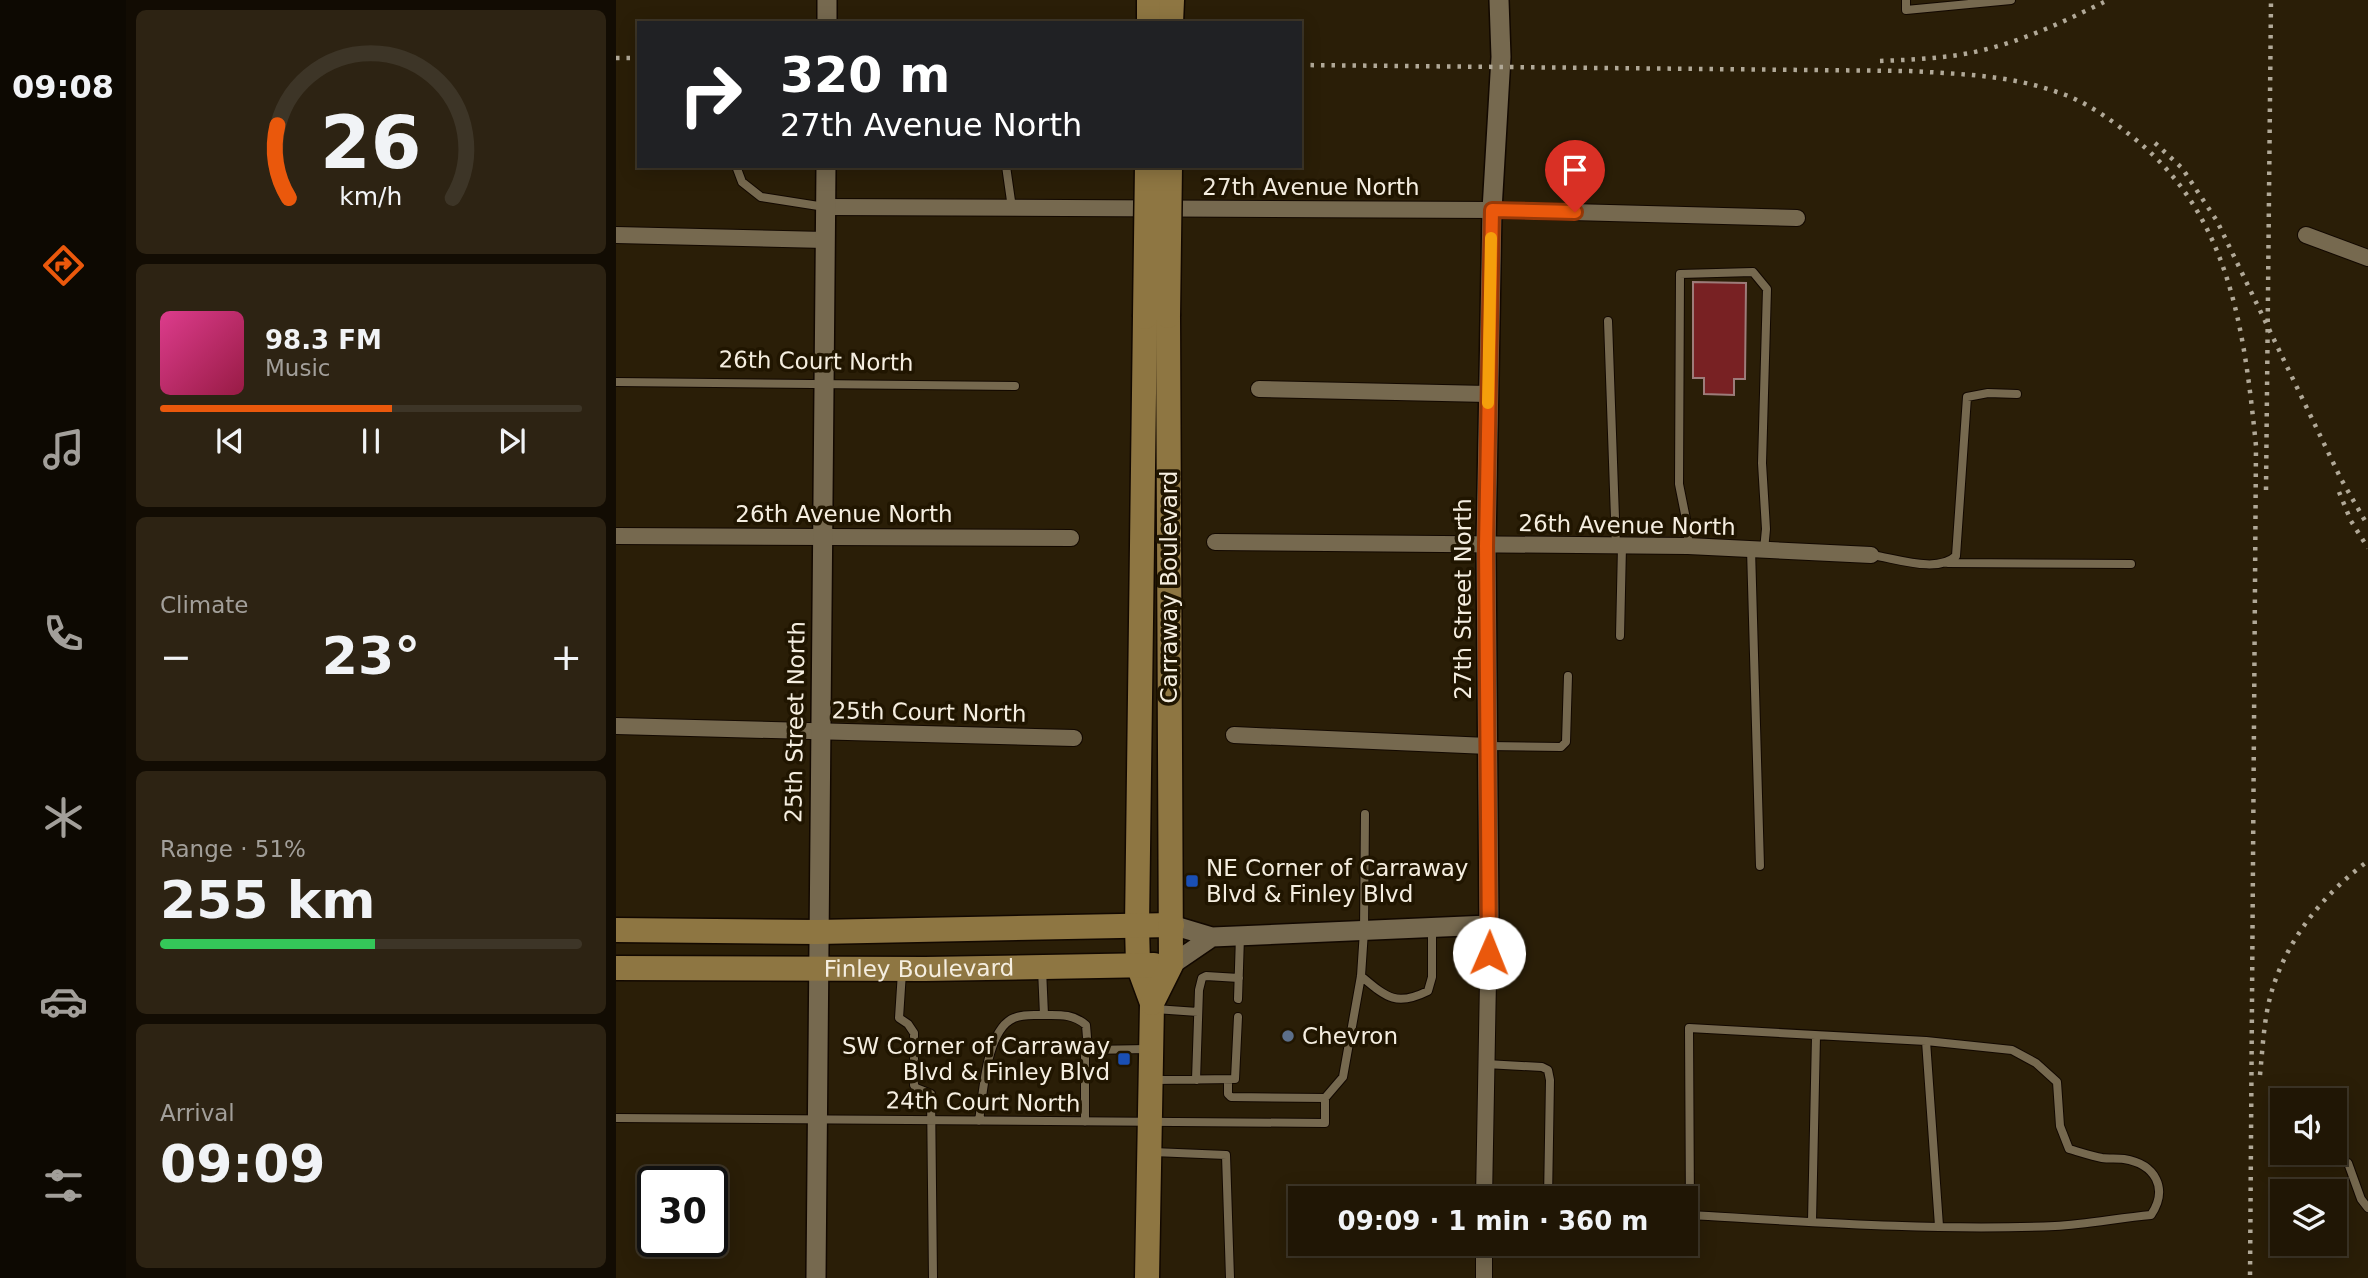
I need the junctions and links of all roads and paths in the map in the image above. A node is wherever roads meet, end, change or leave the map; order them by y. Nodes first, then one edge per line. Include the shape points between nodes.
1 (827, 0) edge
2 (1149, 0) edge
3 (1172, 0) edge
4 (1499, 0) edge
5 (1906, 0) edge
6 (2011, 0) edge
7 (827, 21) edge
8 (1149, 21) edge
9 (1171, 21) edge
10 (737, 168) edge
11 (826, 168) edge
12 (1006, 168) edge
13 (1147, 168) edge
14 (1170, 168) edge
15 (825, 207) junction
16 (1012, 208) junction
17 (1492, 210) junction
18 (1797, 218) dead end
19 (2306, 234) dead end
20 (616, 235) edge
21 (825, 240) junction
22 (2368, 258) edge
23 (1157, 317) junction
24 (1608, 321) dead end
25 (616, 382) edge
26 (823, 384) junction
27 (1015, 386) dead end
28 (1259, 389) dead end
29 (1488, 394) junction
30 (2017, 394) dead end
31 (616, 536) edge
32 (821, 537) junction
33 (1071, 538) dead end
34 (1214, 542) dead end
35 (1486, 546) junction
36 (1619, 546) junction
37 (1688, 546) junction
38 (1758, 549) junction
39 (1871, 555) joint
40 (1948, 563) junction
41 (2131, 564) dead end
42 (1620, 636) dead end
43 (1568, 676) dead end
44 (616, 726) edge
45 (819, 732) junction
46 (1234, 735) dead end
47 (1074, 738) dead end
48 (1488, 746) junction
49 (1365, 814) dead end
50 (1760, 866) dead end
51 (1172, 925) junction
52 (1489, 925) junction
53 (1137, 926) junction
54 (1432, 928) junction
55 (616, 930) edge
56 (1364, 931) junction
57 (817, 932) junction
58 (1240, 936) junction
59 (1212, 937) junction
60 (1138, 965) junction
61 (1171, 965) junction
62 (1041, 967) junction
63 (616, 968) edge
64 (817, 969) junction
65 (902, 969) junction
66 (1361, 976) junction
67 (1239, 978) junction
68 (1238, 999) dead end
69 (1152, 1006) junction
70 (1198, 1012) junction
71 (1044, 1015) junction
72 (1238, 1017) dead end
73 (1816, 1036) junction
74 (1926, 1041) junction
75 (1151, 1049) junction
76 (1088, 1050) junction
77 (1486, 1064) junction
78 (1151, 1080) junction
79 (1196, 1080) junction
80 (1228, 1080) junction
81 (1325, 1098) junction
82 (616, 1118) edge
83 (816, 1120) junction
84 (932, 1121) junction
85 (979, 1121) junction
86 (1084, 1122) junction
87 (1151, 1123) junction
88 (1150, 1152) junction
89 (2348, 1163) dead end
90 (1484, 1186) edge
91 (1548, 1186) edge
92 (1687, 1186) edge
93 (2368, 1208) edge
94 (1698, 1216) edge
95 (1812, 1222) junction
96 (1940, 1226) junction
97 (1484, 1256) edge
98 (816, 1278) edge
99 (933, 1278) edge
100 (1147, 1278) edge
101 (1230, 1278) edge
102 (1484, 1278) edge

1 - 7 street
2 - 8 main road
3 - 9 main road
4 - 17 street, 27th Street North via 1501,57
5 - 6 lane via 1906,10
10 - 15 lane via 742,182 761,197
11 - 15 street, 25th Street North
12 - 16 lane
13 - 23 main road, Carraway Boulevard, bridge
14 - 23 main road, Carraway Boulevard, bridge
15 - 16 street, 27th Avenue North
15 - 21 street, 25th Street North
16 - 17 street, 27th Avenue North
17 - 18 street, 27th Avenue North
17 - 29 street, 27th Street North
19 - 22 street
20 - 21 street
21 - 26 street, 25th Street North
23 - 51 main road, Carraway Boulevard
23 - 53 main road, Carraway Boulevard
24 - 36 lane
25 - 26 lane, 26th Court North
26 - 27 lane, 26th Court North
26 - 32 street, 25th Street North
28 - 29 street
29 - 35 street, 27th Street North
30 - 40 lane via 1967,397 1956,556
31 - 32 street, 26th Avenue North
32 - 33 street, 26th Avenue North
32 - 45 street, 25th Street North
34 - 35 street, 26th Avenue North
35 - 36 street, 26th Avenue North
35 - 48 street, 27th Street North
36 - 37 street, 26th Avenue North
36 - 42 lane
37 - 38 street, 26th Avenue North
37 - 38 lane via 1679,484 1680,274 1753,272 1767,289 1762,463 1766,529
38 - 39 street, 26th Avenue North
38 - 50 lane
39 - 40 lane via 1931,566
40 - 41 lane
43 - 48 lane via 1566,742 1561,747
44 - 45 street, 25th Court North
45 - 47 street, 25th Court North
45 - 57 street, 25th Street North
46 - 48 street
48 - 52 street, 27th Street North
49 - 56 lane
51 - 53 main road, Finley Boulevard
51 - 59 street, Finley Boulevard
51 - 61 main road, Carraway Boulevard
52 - 54 street, Finley Boulevard
52 - 77 street, 27th Street North
53 - 57 main road, Finley Boulevard
53 - 60 main road, Carraway Boulevard
54 - 56 street, Finley Boulevard
54 - 66 lane via 1428,991 1414,999 1384,996
55 - 57 main road, Finley Boulevard
56 - 58 street, Finley Boulevard
56 - 66 lane
57 - 64 street, 25th Street North
58 - 59 street, Finley Boulevard
58 - 67 lane
59 - 61 street
60 - 61 main road, Finley Boulevard
60 - 62 main road, Finley Boulevard
60 - 69 main road, Carraway Boulevard
61 - 69 main road, Carraway Boulevard
62 - 65 main road, Finley Boulevard
62 - 71 lane
63 - 64 main road, Finley Boulevard
64 - 65 main road, Finley Boulevard
64 - 83 street, 25th Street North
65 - 84 lane via 899,1018 914,1033 914,1085 931,1094
66 - 81 lane via 1343,1077
67 - 68 lane
67 - 70 lane via 1202,978
69 - 70 lane
69 - 75 main road, Carraway Boulevard
70 - 79 lane
71 - 76 lane via 1077,1017 1086,1025
71 - 85 lane via 1013,1018 998,1031
72 - 80 lane via 1236,1073
73 - 74 lane
73 - 92 lane via 1689,1028
73 - 95 lane
74 - 96 lane
74 - 96 lane via 2012,1050 2036,1063 2057,1082 2060,1126 2069,1149 2144,1166 2161,1190 2151,1214 2057,1226
75 - 76 lane
75 - 78 main road, Carraway Boulevard
76 - 86 lane
77 - 90 street, 27th Street North
77 - 91 lane via 1548,1070
78 - 79 lane
78 - 87 main road, Carraway Boulevard
79 - 80 lane
80 - 81 lane via 1231,1097
81 - 87 lane, 24th Court North via 1325,1123
82 - 83 lane, 24th Court North
83 - 84 lane, 24th Court North
83 - 98 street, 25th Street North
84 - 85 lane, 24th Court North
84 - 99 lane
85 - 86 lane, 24th Court North
86 - 87 lane, 24th Court North
87 - 88 main road, Carraway Boulevard
88 - 100 main road, Carraway Boulevard
88 - 101 lane via 1226,1155
89 - 93 lane
94 - 95 lane
95 - 96 lane
97 - 102 street

